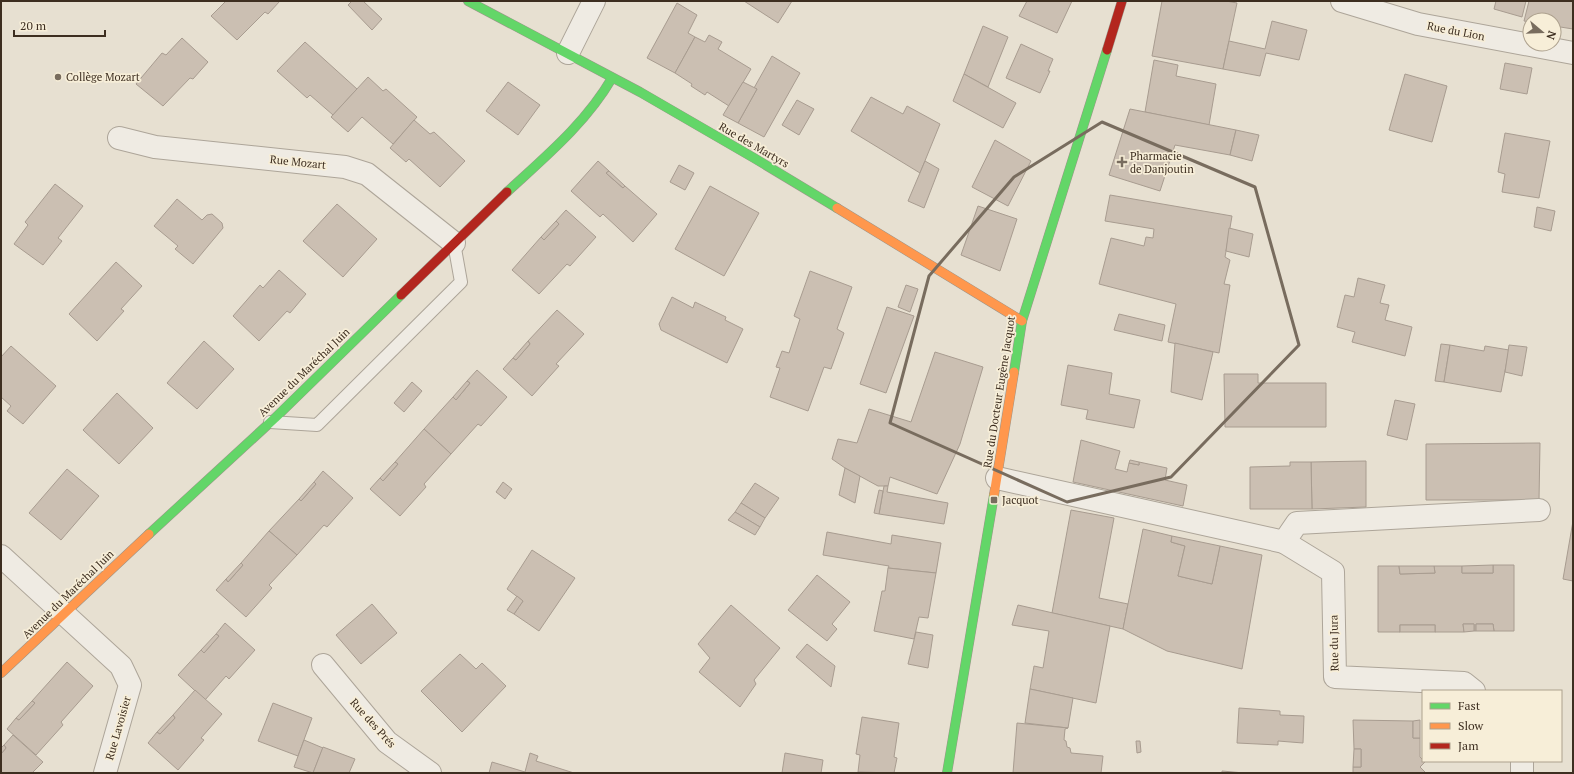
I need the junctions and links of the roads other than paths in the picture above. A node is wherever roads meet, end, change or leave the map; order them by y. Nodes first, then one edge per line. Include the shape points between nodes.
1 (468, 1) edge
2 (594, 1) edge
3 (1122, 1) edge
4 (1342, 1) edge
5 (568, 53) junction
6 (1573, 53) edge
7 (612, 78) junction
8 (119, 138) dead end
9 (454, 243) junction
10 (1022, 321) junction
11 (270, 422) junction
12 (997, 478) junction
13 (1539, 510) dead end
14 (1284, 542) junction
15 (1, 556) edge
16 (64, 614) junction
17 (322, 665) dead end
18 (1, 673) edge
19 (1473, 690) edge
20 (1522, 762) edge
21 (105, 773) edge
22 (430, 773) edge
23 (947, 773) edge
24 (1522, 773) edge

1 - 5 street, Rue des Martyrs
2 - 5 street
3 - 10 street, Rue du Docteur Eugène Jacquot
4 - 6 street, Rue du Lion via 1418,24
5 - 7 street, Rue des Martyrs
7 - 9 street, Avenue du Maréchal Juin via 576,127
7 - 10 street, Rue des Martyrs via 799,185
8 - 9 street, Rue Mozart via 155,147 345,167 367,174
9 - 11 street, Avenue du Maréchal Juin
9 - 11 lane via 461,282 317,425
10 - 12 street, Rue du Docteur Eugène Jacquot
11 - 16 street, Avenue du Maréchal Juin
12 - 14 street, Rue du Jura
12 - 23 street, Rue du Docteur Eugène Jacquot
13 - 14 street via 1297,522
14 - 19 street, Rue du Jura via 1333,572 1335,677 1464,683
15 - 16 street, Rue Lavoisier
16 - 18 street, Avenue du Maréchal Juin
16 - 21 street, Rue Lavoisier via 121,666 130,685
17 - 22 street, Rue des Prés via 387,742
20 - 24 street

